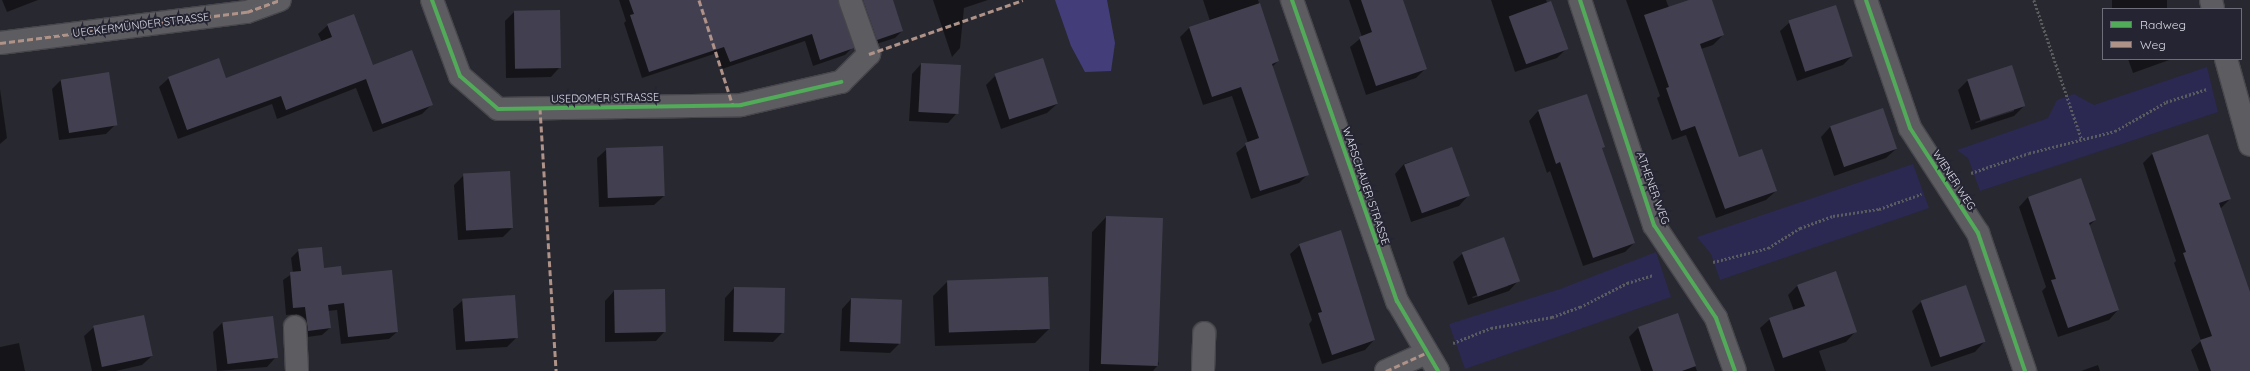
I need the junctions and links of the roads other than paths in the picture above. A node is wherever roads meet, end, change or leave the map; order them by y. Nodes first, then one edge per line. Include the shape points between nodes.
1 (280, 0) edge
2 (432, 0) edge
3 (850, 0) edge
4 (1292, 0) edge
5 (1580, 0) edge
6 (1866, 0) edge
7 (0, 43) edge
8 (2226, 60) edge
9 (2250, 145) edge
10 (295, 327) dead end
11 (1204, 333) dead end
12 (1426, 353) junction
13 (297, 371) edge
14 (1203, 371) edge
15 (1386, 371) edge
16 (1438, 371) edge
17 (1735, 371) edge
18 (2025, 371) edge

1 - 7 street, UECKERMÜNDER STRASSE via 247,12
2 - 3 street, USEDOMER STRASSE via 460,76 498,109 741,105 841,82 869,54
4 - 12 street, WARSCHAUER STRASSE via 1397,301
5 - 17 street, ATHENER WEG via 1654,224 1716,318
6 - 18 street, WIENER WEG via 1910,128 1978,233
8 - 9 street
10 - 13 street
11 - 14 street
12 - 15 street
12 - 16 street, WARSCHAUER STRASSE

